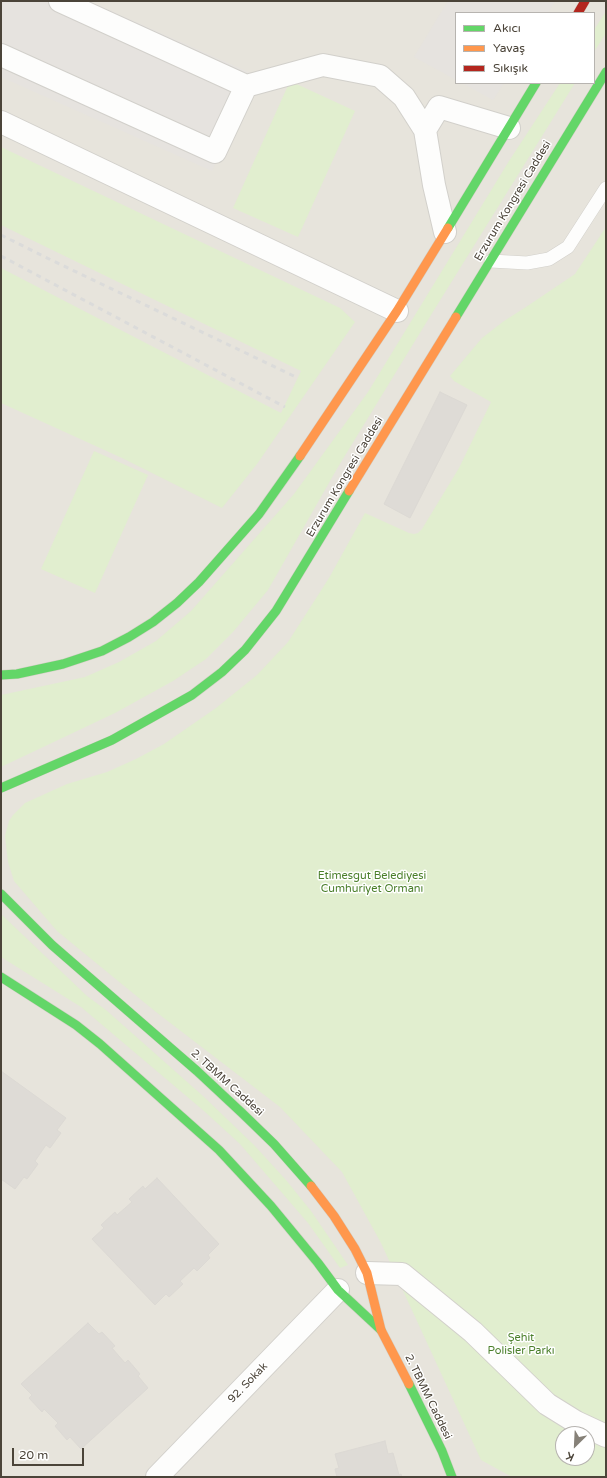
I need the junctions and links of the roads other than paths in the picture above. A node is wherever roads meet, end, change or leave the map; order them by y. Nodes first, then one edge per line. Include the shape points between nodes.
1 (60, 1) edge
2 (586, 1) edge
3 (579, 12) edge
4 (1, 55) edge
5 (606, 72) edge
6 (535, 84) edge
7 (246, 86) junction
8 (1, 122) edge
9 (509, 128) junction
10 (425, 130) junction
11 (606, 188) edge
12 (445, 232) junction
13 (490, 261) junction
14 (397, 311) junction
15 (1, 675) edge
16 (1, 788) edge
17 (1, 894) edge
18 (1, 976) edge
19 (364, 1275) junction
20 (341, 1288) junction
21 (381, 1330) junction
22 (606, 1436) edge
23 (157, 1477) edge
24 (452, 1477) edge

1 - 7 street
2 - 3 main road
4 - 7 street via 215,152
5 - 13 main road, Erzurum Kongresi Caddesi
6 - 9 main road
7 - 10 street via 323,65 380,76 404,96
8 - 14 street
9 - 10 street via 439,107
9 - 12 main road
10 - 12 street
11 - 13 lane via 568,247 549,259 527,263
12 - 14 main road
13 - 16 main road, Erzurum Kongresi Caddesi via 276,611 245,650 192,695 112,740
14 - 15 main road via 313,439 259,514 177,603 153,622 102,651 62,664
17 - 19 main road, 2. TBMM Caddesi via 52,945 197,1071 274,1144 334,1216 355,1249
18 - 20 main road, 2. TBMM Caddesi via 76,1025 100,1044 219,1150
19 - 21 main road, 2. TBMM Caddesi
19 - 22 street via 402,1274 472,1332 547,1404
20 - 21 main road, 2. TBMM Caddesi
20 - 23 street, 92. Sokak
21 - 24 main road, 2. TBMM Caddesi via 442,1451

